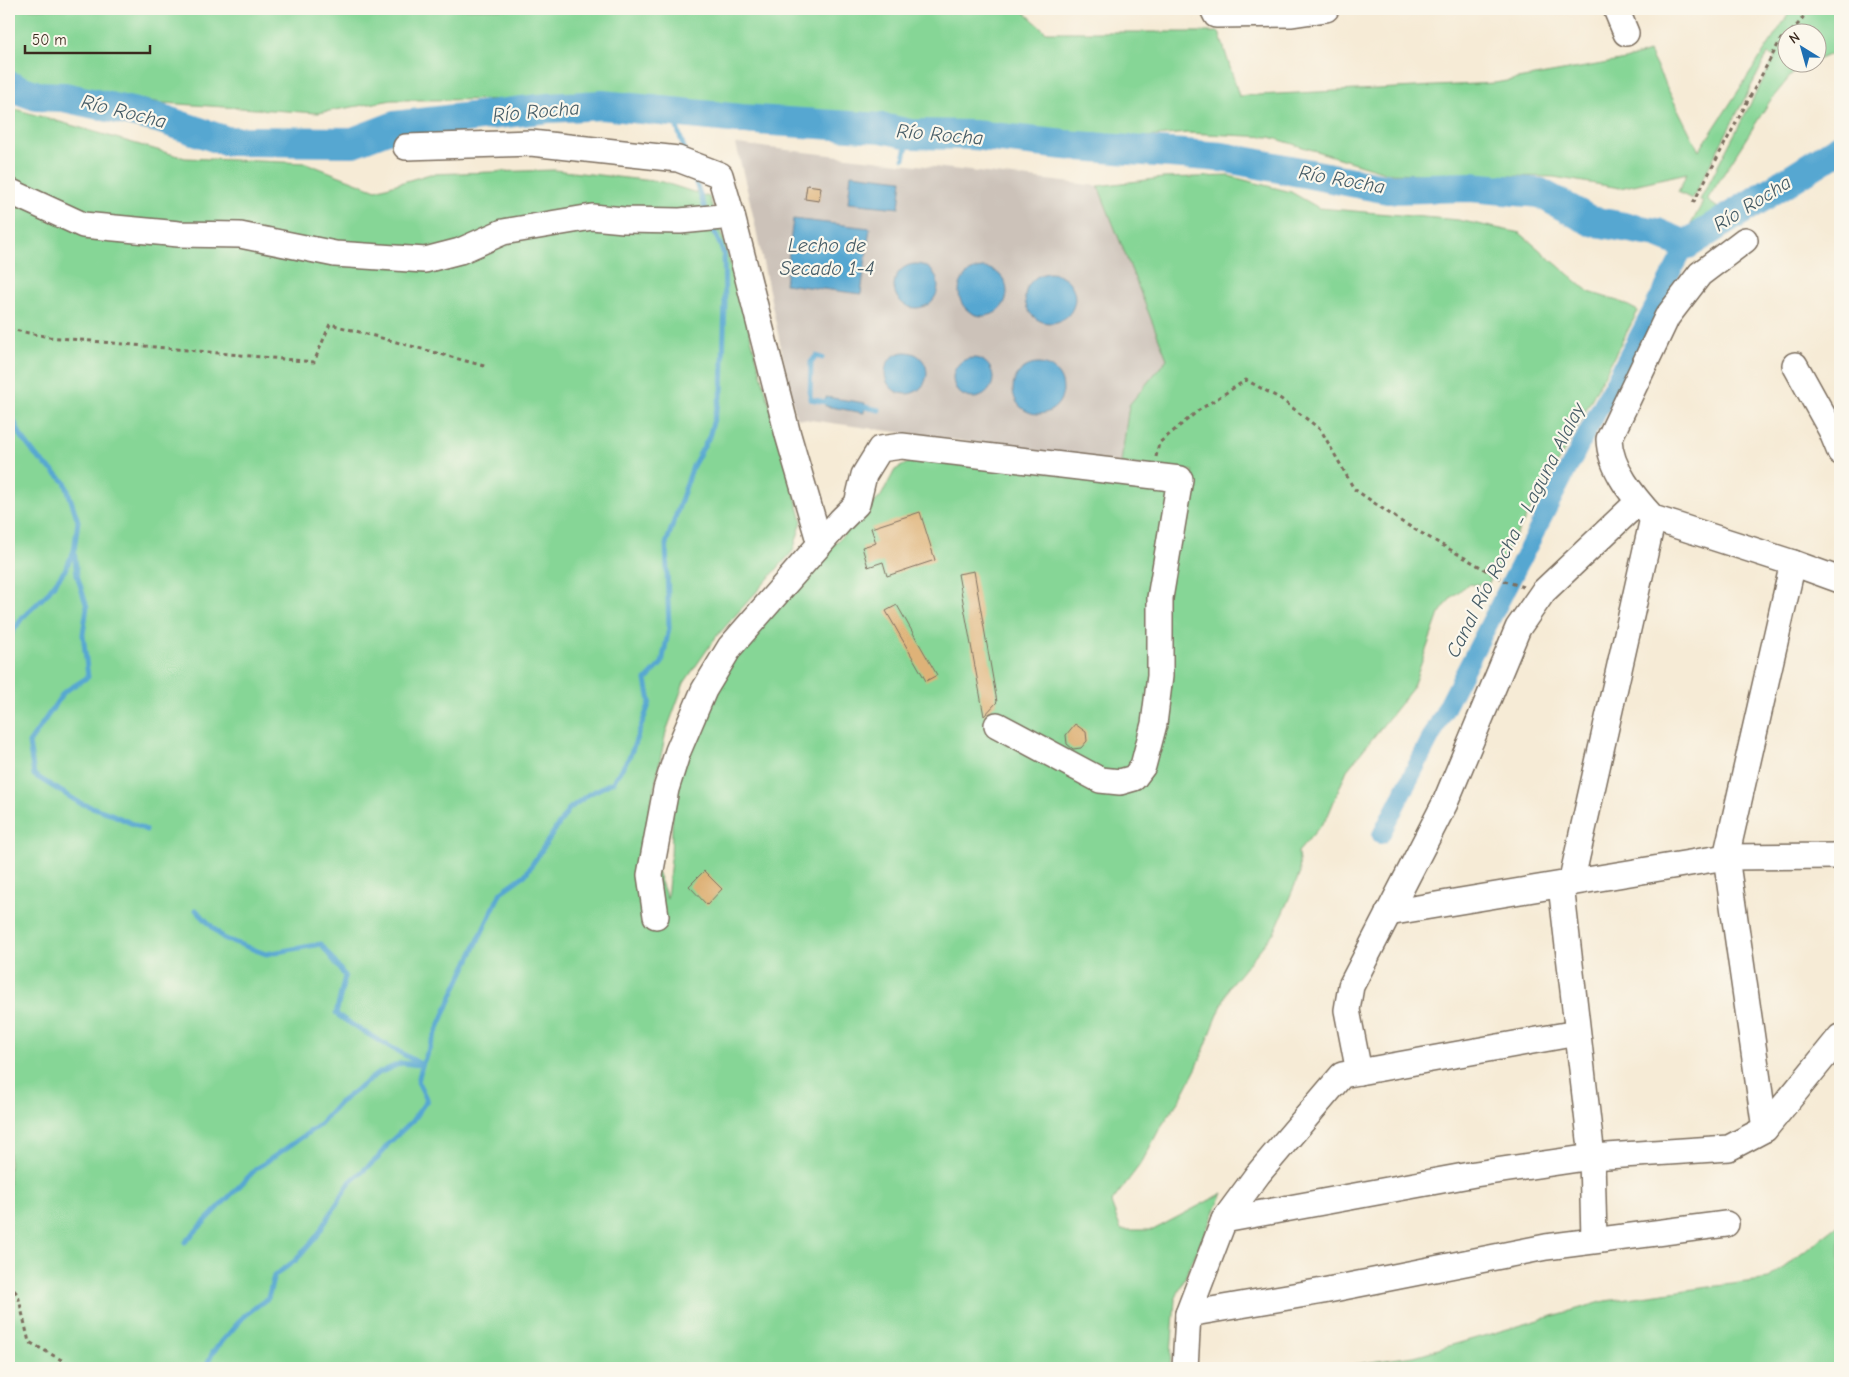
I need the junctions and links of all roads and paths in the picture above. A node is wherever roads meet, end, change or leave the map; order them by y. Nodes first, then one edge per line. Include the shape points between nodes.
1 (1326, 9) edge
2 (1616, 9) edge
3 (1808, 9) edge
4 (1215, 12) edge
5 (1800, 22) edge
6 (1626, 33) dead end
7 (1776, 48) edge
8 (406, 147) dead end
9 (9, 191) edge
10 (1693, 203) dead end
11 (732, 216) junction
12 (1745, 240) dead end
13 (9, 328) edge
14 (1795, 365) dead end
15 (488, 367) dead end
16 (1840, 452) edge
17 (1153, 475) junction
18 (1646, 510) junction
19 (820, 544) junction
20 (1793, 563) junction
21 (1840, 580) edge
22 (1515, 586) dead end
23 (997, 725) dead end
24 (1840, 856) edge
25 (1726, 857) junction
26 (1566, 884) junction
27 (1388, 913) junction
28 (656, 916) dead end
29 (1577, 1034) junction
30 (1840, 1037) edge
31 (1359, 1072) junction
32 (1765, 1129) junction
33 (1592, 1157) junction
34 (1224, 1220) junction
35 (1726, 1224) dead end
36 (1594, 1240) junction
37 (9, 1284) edge
38 (1188, 1314) junction
39 (76, 1368) edge
40 (1185, 1368) edge

1 - 4 street via 1292,14
2 - 6 street
3 - 5 path
7 - 10 path
8 - 11 street via 531,143 678,158 720,175
9 - 11 street via 84,224 180,234 240,235 334,254 425,260 460,251 503,232 592,217 680,221
11 - 19 street via 788,435
12 - 18 street via 1700,274 1667,317 1609,439 1610,453 1617,468
13 - 15 path via 49,337 314,362 330,324
14 - 16 street
17 - 19 street via 902,446 880,449 864,475 857,504
17 - 22 path via 1159,444 1199,410 1246,380 1281,399 1321,430 1354,489 1402,522
17 - 23 street via 1180,478 1160,598 1160,676 1154,724 1143,766 1134,778 1120,782 1100,780
18 - 20 street
18 - 26 street
18 - 27 street via 1543,592 1518,628 1445,803
19 - 28 street via 730,647 704,690 666,789 650,875
20 - 21 street
20 - 25 street
24 - 25 street
25 - 26 street
25 - 32 street
26 - 27 street
26 - 29 street
27 - 31 street via 1350,986 1347,1010
29 - 31 street
29 - 33 street
30 - 32 street
31 - 34 street via 1342,1075 1258,1174
32 - 33 street via 1729,1148
33 - 34 street via 1475,1174
33 - 36 street
34 - 38 street
35 - 36 street
36 - 38 street via 1546,1246 1323,1291
37 - 39 path via 18,1295 29,1342
38 - 40 street

